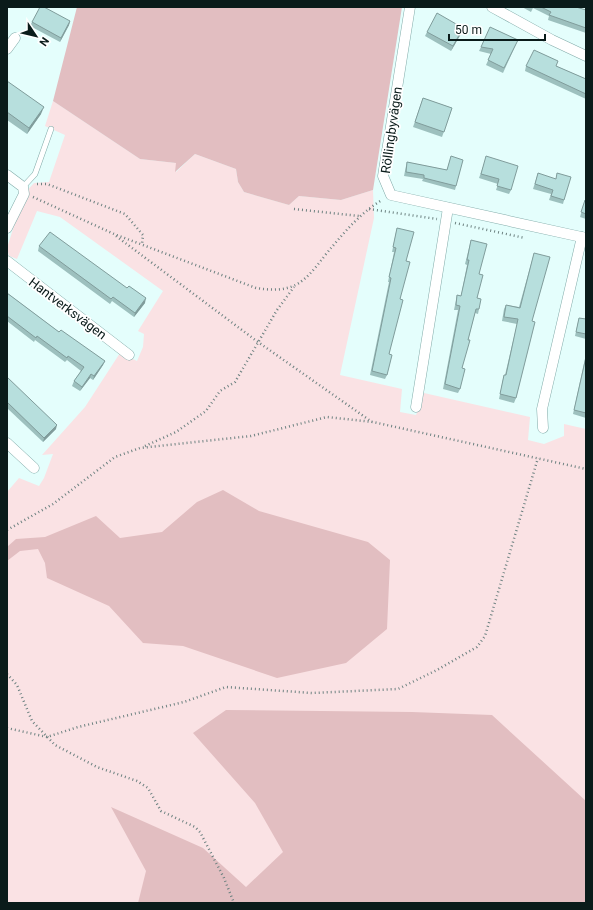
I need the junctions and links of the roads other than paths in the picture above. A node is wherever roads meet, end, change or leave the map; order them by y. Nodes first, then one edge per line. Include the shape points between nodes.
1 (410, 7) edge
2 (492, 7) edge
3 (15, 38) dead end
4 (7, 49) edge
5 (586, 56) edge
6 (51, 129) dead end
7 (7, 175) edge
8 (23, 186) junction
9 (448, 208) junction
10 (7, 228) edge
11 (584, 237) edge
12 (7, 261) edge
13 (129, 354) dead end
14 (416, 407) dead end
15 (543, 428) dead end
16 (7, 443) edge
17 (34, 468) dead end

1 - 9 street, Röllingbyvägen via 383,176 391,195
2 - 5 street
3 - 4 street
6 - 8 lane via 35,174
7 - 8 street
8 - 10 street via 24,194
9 - 11 street
9 - 14 street
11 - 15 street via 542,409
12 - 13 street, Hantverksvägen
16 - 17 street

